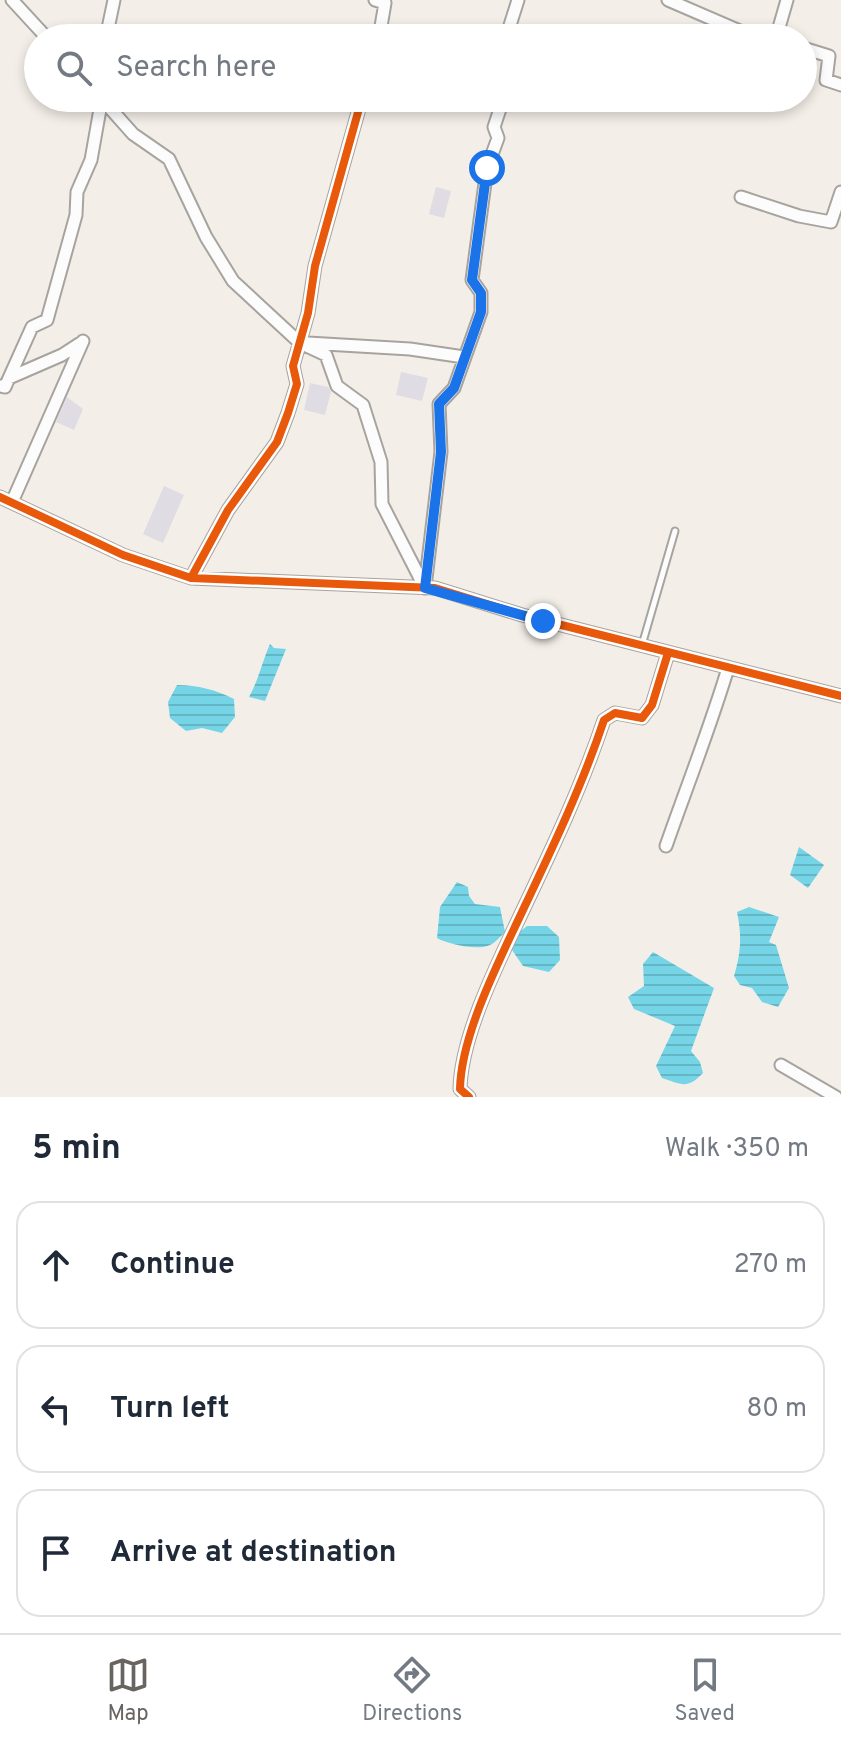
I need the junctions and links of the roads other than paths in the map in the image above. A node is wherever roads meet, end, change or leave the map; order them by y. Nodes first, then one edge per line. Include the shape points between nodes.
1 (12, 0) edge
2 (114, 0) edge
3 (518, 0) edge
4 (668, 0) edge
5 (787, 0) edge
6 (382, 1) edge
7 (34, 24) edge
8 (109, 24) edge
9 (380, 24) edge
10 (510, 24) edge
11 (724, 24) edge
12 (780, 24) edge
13 (817, 52) edge
14 (841, 85) edge
15 (100, 112) edge
16 (114, 112) edge
17 (358, 112) edge
18 (496, 112) edge
19 (841, 192) edge
20 (741, 197) dead end
21 (300, 343) junction
22 (464, 357) junction
23 (4, 382) edge
24 (0, 497) edge
25 (12, 502) junction
26 (675, 531) dead end
27 (191, 578) junction
28 (425, 588) junction
29 (642, 646) junction
30 (668, 653) junction
31 (728, 668) junction
32 (841, 696) edge
33 (666, 846) dead end
34 (781, 1065) dead end
35 (469, 1097) edge
36 (836, 1097) edge

1 - 7 street
2 - 8 street
3 - 10 street
4 - 11 street
5 - 12 street
6 - 9 street
13 - 14 street via 829,56 826,80
15 - 23 street via 47,320 32,327
16 - 21 street via 133,134 169,159 233,281
17 - 21 street via 315,266
18 - 22 street via 498,138 487,168 472,280 481,293 481,312
19 - 20 street via 831,222
21 - 22 street
21 - 27 street via 293,366 297,384 277,442 228,510
21 - 28 street via 326,355 337,386 363,405 381,462 382,504
22 - 28 street via 454,388 439,404 441,452
23 - 25 street via 83,341
24 - 25 street
25 - 27 street via 123,555
26 - 29 lane
27 - 28 street
28 - 29 street
29 - 30 street
30 - 31 street
30 - 35 street via 652,705 642,718 615,713 604,720 489,983 460,1070 460,1089
31 - 32 street
31 - 33 street
34 - 36 street

